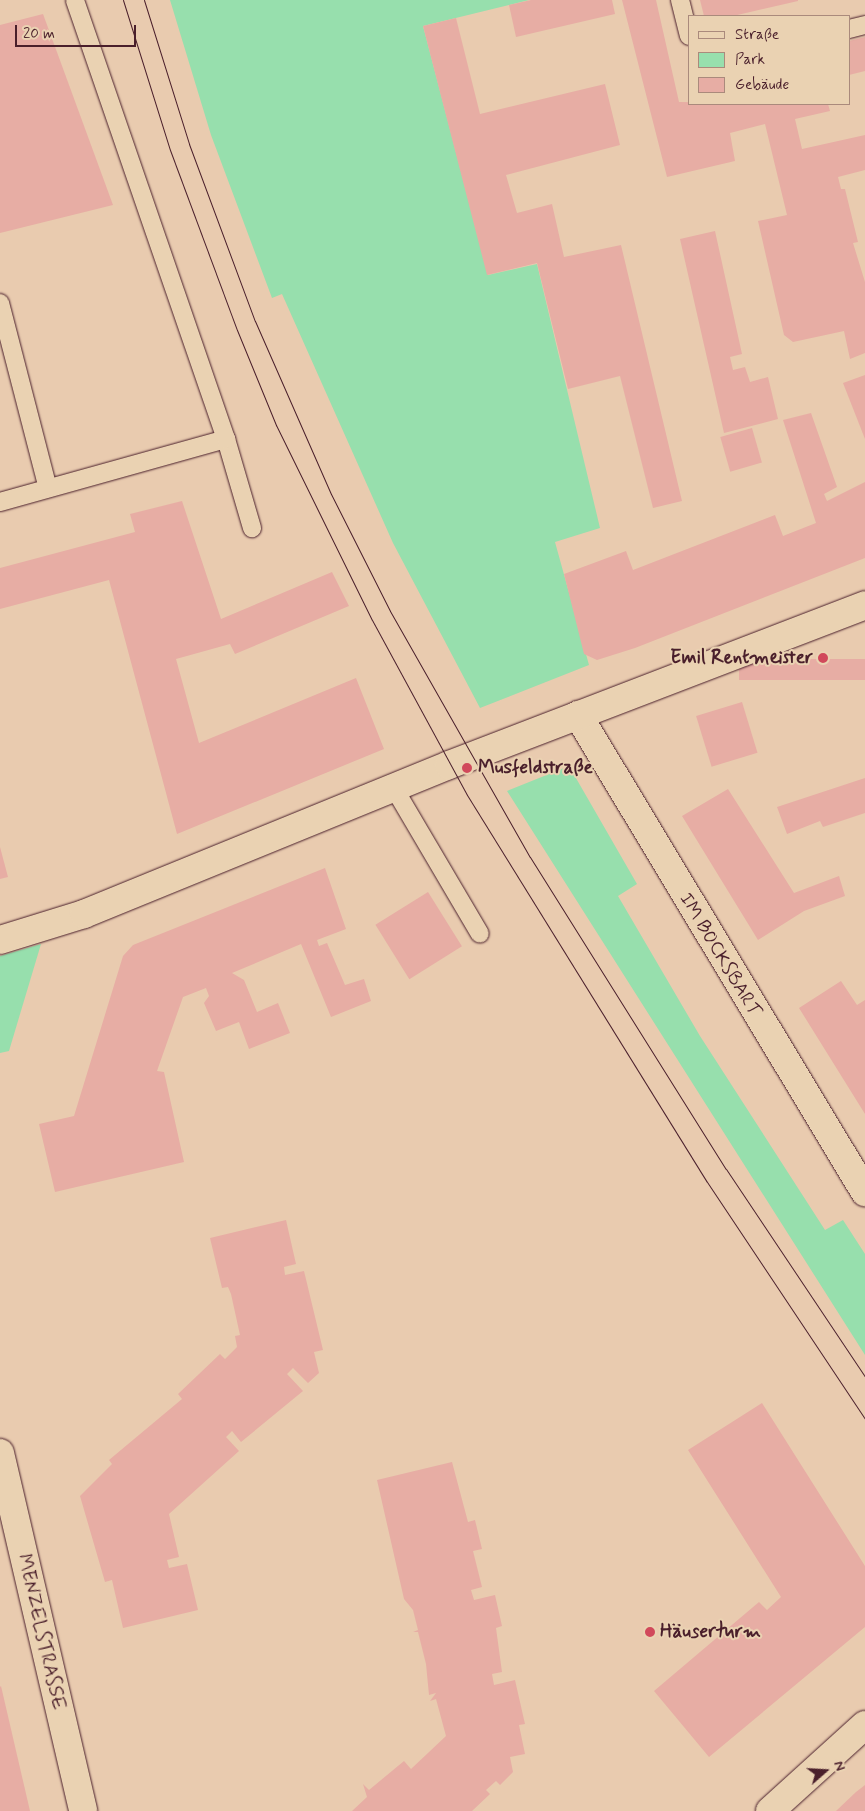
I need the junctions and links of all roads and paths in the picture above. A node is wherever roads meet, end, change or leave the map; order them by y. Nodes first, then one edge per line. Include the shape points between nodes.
1 (75, 0) edge
2 (680, 0) edge
3 (865, 25) edge
4 (850, 29) edge
5 (688, 32) edge
6 (0, 303) edge
7 (226, 439) junction
8 (48, 488) junction
9 (0, 502) edge
10 (252, 528) dead end
11 (865, 605) edge
12 (578, 715) junction
13 (394, 788) junction
14 (480, 934) dead end
15 (0, 940) edge
16 (865, 1192) edge
17 (0, 1453) edge
18 (865, 1725) edge
19 (83, 1811) edge
20 (770, 1811) edge

1 - 7 lane
2 - 5 lane
3 - 4 lane
6 - 8 lane
7 - 8 lane
7 - 10 lane
8 - 9 lane
11 - 12 street
12 - 13 street
12 - 16 street, IM BOCKSBART
13 - 14 lane
13 - 15 street via 84,914
17 - 19 street, MENZELSTRASSE
18 - 20 street

